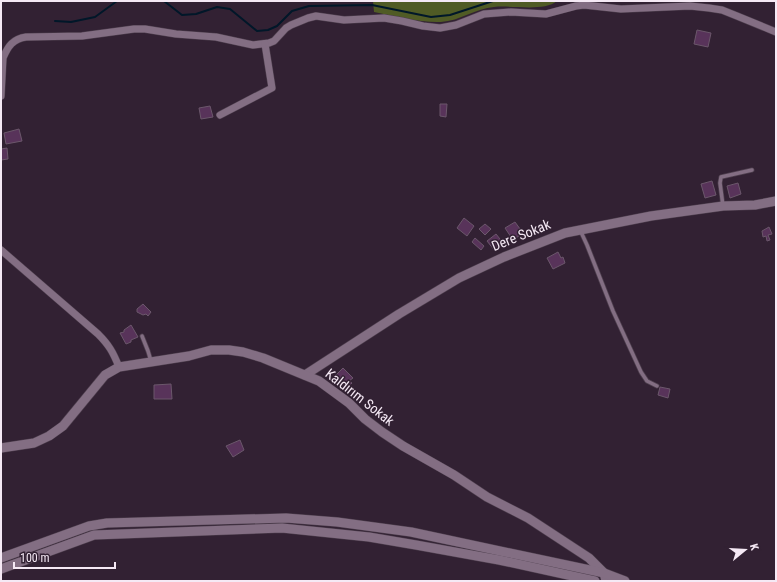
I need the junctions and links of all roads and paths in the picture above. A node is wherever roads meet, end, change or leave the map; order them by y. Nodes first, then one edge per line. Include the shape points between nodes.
1 (776, 32) edge
2 (265, 44) junction
3 (1, 96) edge
4 (220, 115) dead end
5 (752, 170) dead end
6 (776, 201) edge
7 (723, 206) junction
8 (579, 229) junction
9 (1, 250) edge
10 (142, 336) dead end
11 (150, 361) junction
12 (119, 367) junction
13 (305, 375) junction
14 (657, 386) dead end
15 (1, 448) edge
16 (1, 558) edge
17 (1, 568) edge
18 (605, 577) edge
19 (595, 581) edge
20 (625, 581) edge

1 - 2 street via 722,10 709,8 690,6 621,10 584,5 546,14 484,14 440,28 384,18 344,20 316,16 291,25 274,41
2 - 3 street via 245,44 216,37 145,29 82,36 18,38 9,45 3,58
2 - 4 street via 272,88
5 - 7 lane via 721,177
6 - 7 street, Dere Sokak via 755,205
7 - 8 street, Dere Sokak
8 - 13 street, Dere Sokak via 504,257 459,278
8 - 14 lane via 636,361 647,381
9 - 12 street via 98,334 111,348
10 - 11 lane
11 - 12 street, Kaldırım Sokak
11 - 13 street, Kaldırım Sokak via 190,356 211,350 229,350 263,358
12 - 15 street, Kaldırım Sokak via 105,375 63,426 49,436 34,443
13 - 18 street, Kaldırım Sokak via 335,392 365,419 403,446 528,518 589,558
16 - 18 street via 91,525 286,518 411,532
17 - 19 street via 94,535 282,528 369,537 499,560
18 - 20 street, Kaldırım Sokak

